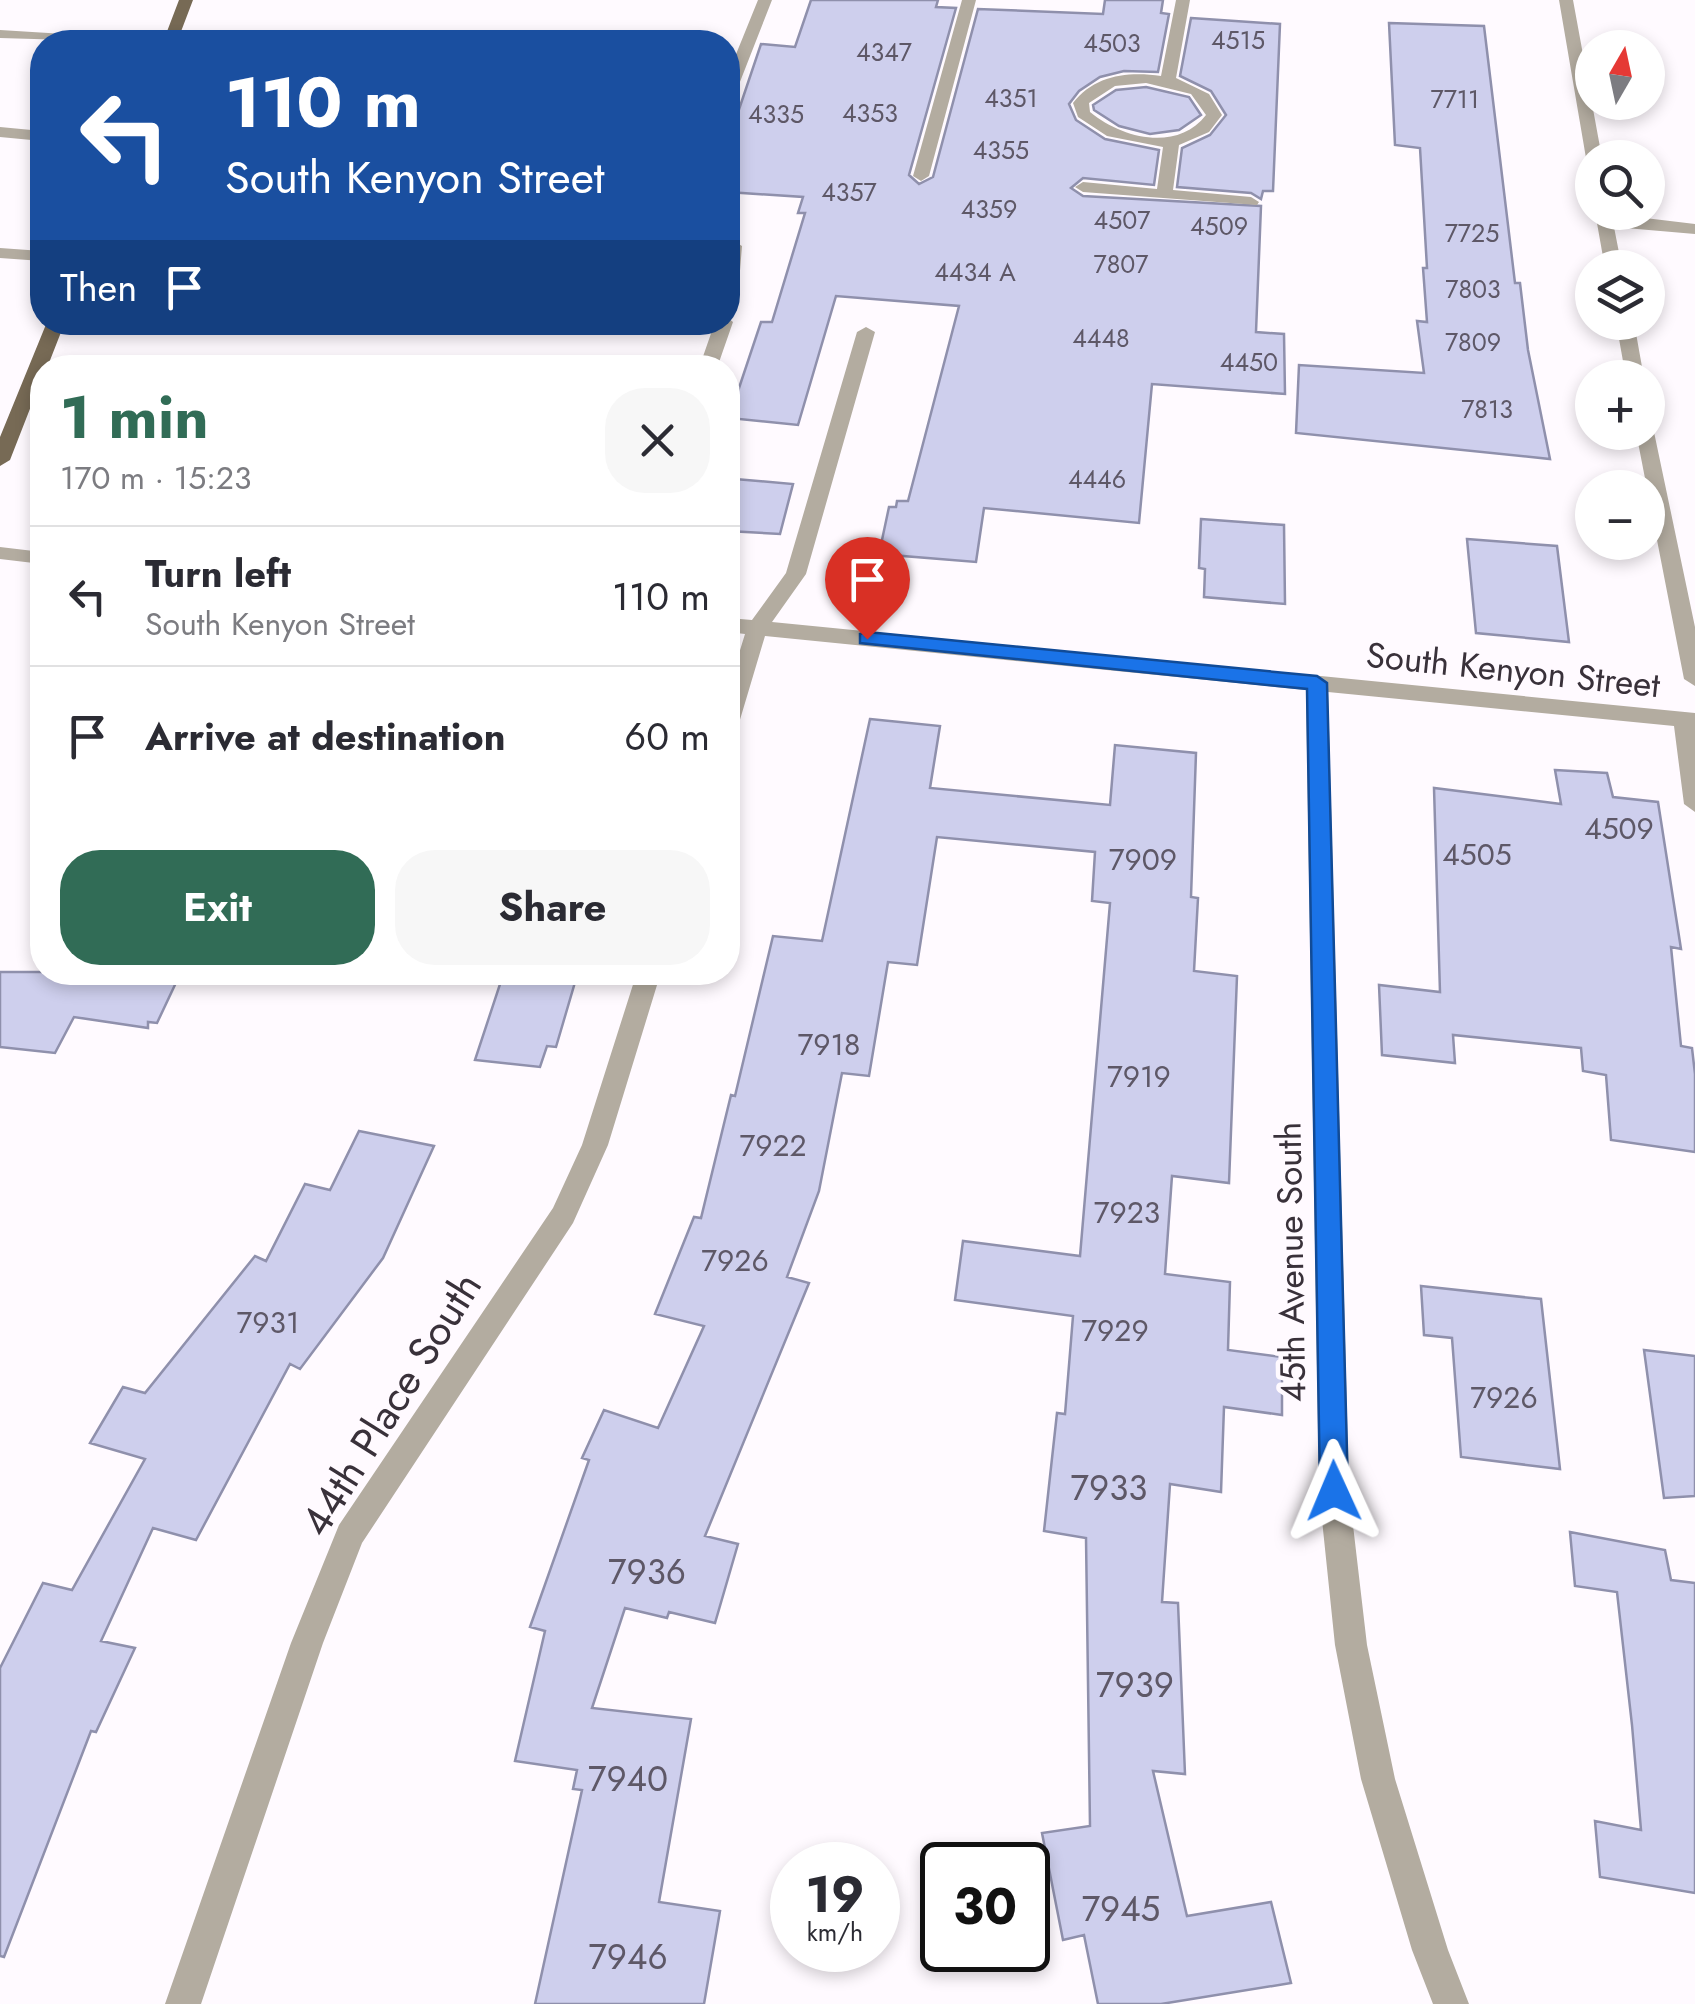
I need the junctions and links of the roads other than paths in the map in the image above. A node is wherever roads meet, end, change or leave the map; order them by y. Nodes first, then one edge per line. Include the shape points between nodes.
1 (186, 0) edge
2 (765, 0) edge
3 (969, 0) edge
4 (1183, 0) edge
5 (1566, 0) edge
6 (175, 30) edge
7 (0, 34) edge
8 (30, 36) edge
9 (740, 62) edge
10 (1168, 81) junction
11 (0, 132) edge
12 (30, 135) edge
13 (1172, 140) junction
14 (1591, 140) edge
15 (920, 176) dead end
16 (1083, 186) dead end
17 (1164, 194) junction
18 (1251, 202) dead end
19 (1665, 224) edge
20 (1695, 228) edge
21 (0, 253) edge
22 (30, 255) edge
23 (866, 332) dead end
24 (30, 386) edge
25 (1648, 450) edge
26 (0, 460) edge
27 (0, 554) edge
28 (30, 557) edge
29 (740, 626) edge
30 (757, 628) junction
31 (1695, 680) edge
32 (1317, 683) junction
33 (740, 684) edge
34 (1690, 720) edge
35 (1695, 804) edge
36 (645, 985) edge
37 (182, 2004) edge
38 (1450, 2004) edge

1 - 6 main road
2 - 9 street
3 - 15 street
4 - 10 street
5 - 14 street
7 - 8 street
10 - 13 street via 1203,96 1214,115 1196,134
10 - 13 street via 1124,79 1101,85 1081,103 1083,114 1105,132
11 - 12 street
13 - 17 street
16 - 17 street
17 - 18 street
19 - 20 street
21 - 22 street
23 - 30 street via 796,574
24 - 26 main road
25 - 31 street
27 - 28 street
29 - 30 street, South Kenyon Street
30 - 32 street, South Kenyon Street
30 - 33 street
32 - 34 street, South Kenyon Street
32 - 38 street, 45th Avenue South via 1334,1491 1351,1645 1378,1779
34 - 35 street
36 - 37 street, 44th Place South via 595,1144 563,1214 350,1535 306,1643

